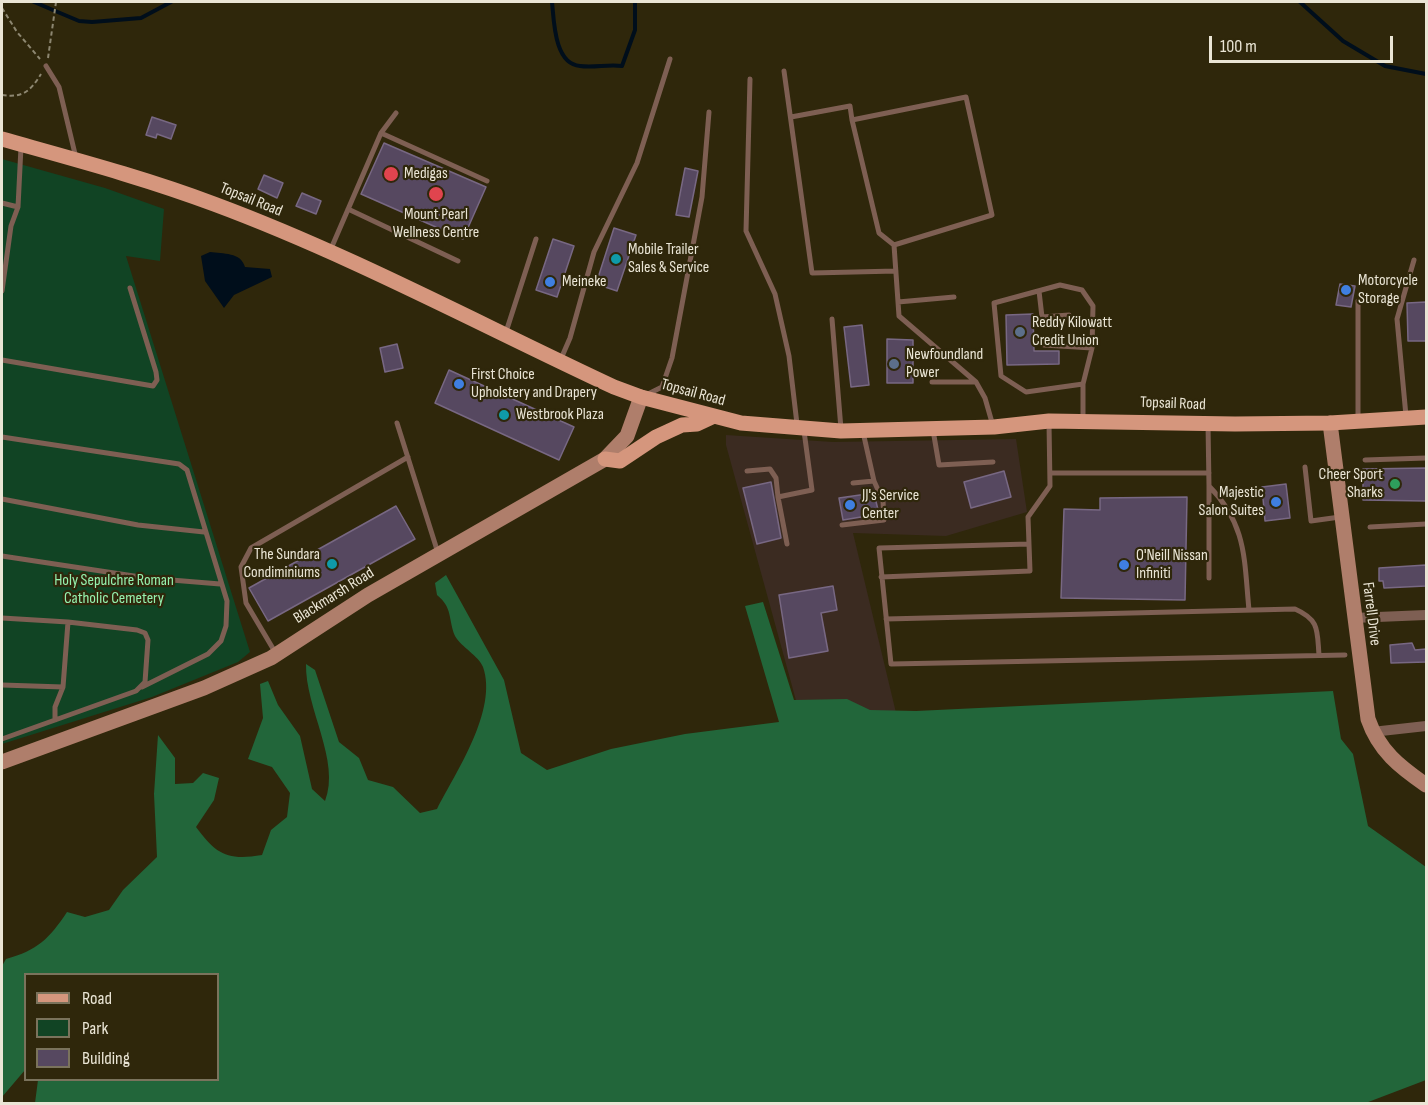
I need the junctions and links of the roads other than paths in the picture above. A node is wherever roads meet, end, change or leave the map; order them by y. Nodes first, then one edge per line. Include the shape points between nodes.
1 (670, 59) dead end
2 (46, 66) road end
3 (784, 70) dead end
4 (750, 79) dead end
5 (709, 112) dead end
6 (396, 113) dead end
7 (791, 117) junction
8 (852, 120) junction
9 (381, 133) junction
10 (2, 139) edge
11 (21, 145) junction
12 (77, 160) junction
13 (487, 181) dead end
14 (2, 203) edge
15 (18, 207) junction
16 (348, 209) junction
17 (536, 239) dead end
18 (894, 245) junction
19 (329, 253) junction
20 (1414, 260) dead end
21 (458, 261) dead end
22 (896, 271) junction
23 (130, 288) dead end
24 (2, 291) edge
25 (1039, 291) junction
26 (954, 297) dead end
27 (1358, 301) dead end
28 (898, 302) junction
29 (1069, 315) dead end
30 (832, 319) dead end
31 (504, 336) junction
32 (1044, 345) dead end
33 (1092, 348) junction
34 (2, 360) edge
35 (560, 362) junction
36 (932, 382) dead end
37 (976, 382) junction
38 (1083, 384) junction
39 (641, 397) junction
40 (712, 417) junction
41 (1426, 417) edge
42 (1406, 418) junction
43 (1083, 420) junction
44 (1049, 421) junction
45 (1358, 421) junction
46 (397, 423) dead end
47 (1330, 423) junction
48 (1208, 424) junction
49 (993, 427) junction
50 (801, 429) junction
51 (933, 430) junction
52 (841, 431) junction
53 (862, 431) junction
54 (2, 437) edge
55 (408, 457) junction
56 (1426, 458) edge
57 (605, 459) junction
58 (1365, 460) dead end
59 (993, 462) dead end
60 (1305, 467) dead end
61 (747, 471) dead end
62 (1051, 473) junction
63 (1209, 473) junction
64 (874, 481) junction
65 (853, 483) dead end
66 (1209, 486) junction
67 (778, 497) junction
68 (2, 499) edge
69 (1341, 517) junction
70 (1426, 524) edge
71 (842, 525) dead end
72 (1370, 527) dead end
73 (204, 532) junction
74 (788, 544) dead end
75 (1029, 544) junction
76 (439, 554) junction
77 (2, 556) edge
78 (881, 577) junction
79 (1209, 578) dead end
80 (220, 584) junction
81 (1249, 610) junction
82 (1426, 615) edge
83 (2, 618) edge
84 (1353, 618) junction
85 (886, 619) junction
86 (68, 622) junction
87 (276, 655) junction
88 (1319, 655) junction
89 (1345, 655) dead end
90 (2, 685) edge
91 (63, 687) junction
92 (142, 687) junction
93 (55, 720) junction
94 (1426, 726) edge
95 (1372, 732) junction
96 (2, 739) edge
97 (2, 762) edge
98 (1426, 785) edge

1 - 35 lane via 637,164 594,252
2 - 12 lane via 59,87
3 - 7 lane
4 - 50 lane via 746,231 775,294
5 - 39 lane via 702,197 672,357 662,387
6 - 9 lane
7 - 8 lane via 850,106
7 - 22 lane via 812,273
8 - 18 lane via 879,233
8 - 18 lane via 966,97 992,215
9 - 13 lane
9 - 16 lane
10 - 11 main road, Topsail Road
11 - 12 main road, Topsail Road
11 - 15 lane
12 - 19 main road, Topsail Road via 214,204
14 - 15 lane
15 - 24 lane via 11,226
16 - 19 lane
16 - 21 lane
17 - 31 lane
18 - 22 lane
19 - 31 main road, Topsail Road
20 - 42 lane via 1397,320
22 - 28 lane
23 - 34 lane via 156,372 153,386
25 - 29 lane via 1042,317
25 - 33 lane via 1060,285 1082,290 1093,306
25 - 38 lane via 994,303 1001,376 1026,392
26 - 28 lane
27 - 45 lane
28 - 37 lane via 899,316
30 - 52 lane
31 - 35 main road, Topsail Road
32 - 33 lane
33 - 38 lane
35 - 39 main road, Topsail Road
36 - 37 lane
37 - 49 lane
38 - 43 lane
39 - 40 main road, Topsail Road
39 - 57 main road, Blackmarsh Road via 627,436
40 - 50 main road, Topsail Road
40 - 57 main road via 682,425 620,461
41 - 42 main road, Topsail Road
42 - 45 main road, Topsail Road
43 - 44 main road, Topsail Road
43 - 48 main road, Topsail Road
44 - 49 main road, Topsail Road
44 - 62 lane
45 - 47 main road, Topsail Road
46 - 55 lane
47 - 48 main road, Topsail Road
47 - 69 main road, Farrell Drive
48 - 63 lane
49 - 51 main road, Topsail Road
50 - 52 main road, Topsail Road
50 - 67 lane via 812,490
51 - 53 main road, Topsail Road
51 - 59 lane via 939,465
52 - 53 main road, Topsail Road
53 - 64 lane
54 - 73 lane via 182,465 187,470
55 - 76 lane
55 - 87 lane via 251,548 241,567 246,603
56 - 58 lane
57 - 76 main road, Blackmarsh Road
60 - 69 lane via 1311,521
61 - 67 lane via 770,469 776,478
62 - 63 lane
62 - 75 lane via 1050,486 1028,517
63 - 66 lane
64 - 65 lane
64 - 71 lane via 883,501 884,520
66 - 79 lane
66 - 81 lane via 1236,520 1244,550
67 - 74 lane
68 - 73 lane via 138,525
69 - 84 main road, Farrell Drive
70 - 72 lane
73 - 80 lane
75 - 78 lane via 1030,571
75 - 78 lane via 879,548
76 - 87 main road, Blackmarsh Road
77 - 80 lane via 185,583
78 - 85 lane
80 - 92 lane via 227,609 221,641 208,654
81 - 85 lane
81 - 88 lane via 1296,609 1310,616 1317,629
82 - 84 street
83 - 86 lane
84 - 95 main road, Farrell Drive
85 - 88 lane via 891,664
86 - 91 lane
86 - 92 lane via 145,633 147,676
87 - 97 main road, Blackmarsh Road via 204,688
88 - 89 lane
90 - 91 lane
91 - 93 lane via 55,707
92 - 93 lane
93 - 96 lane
94 - 95 street
95 - 98 main road, Farrell Drive via 1389,756

